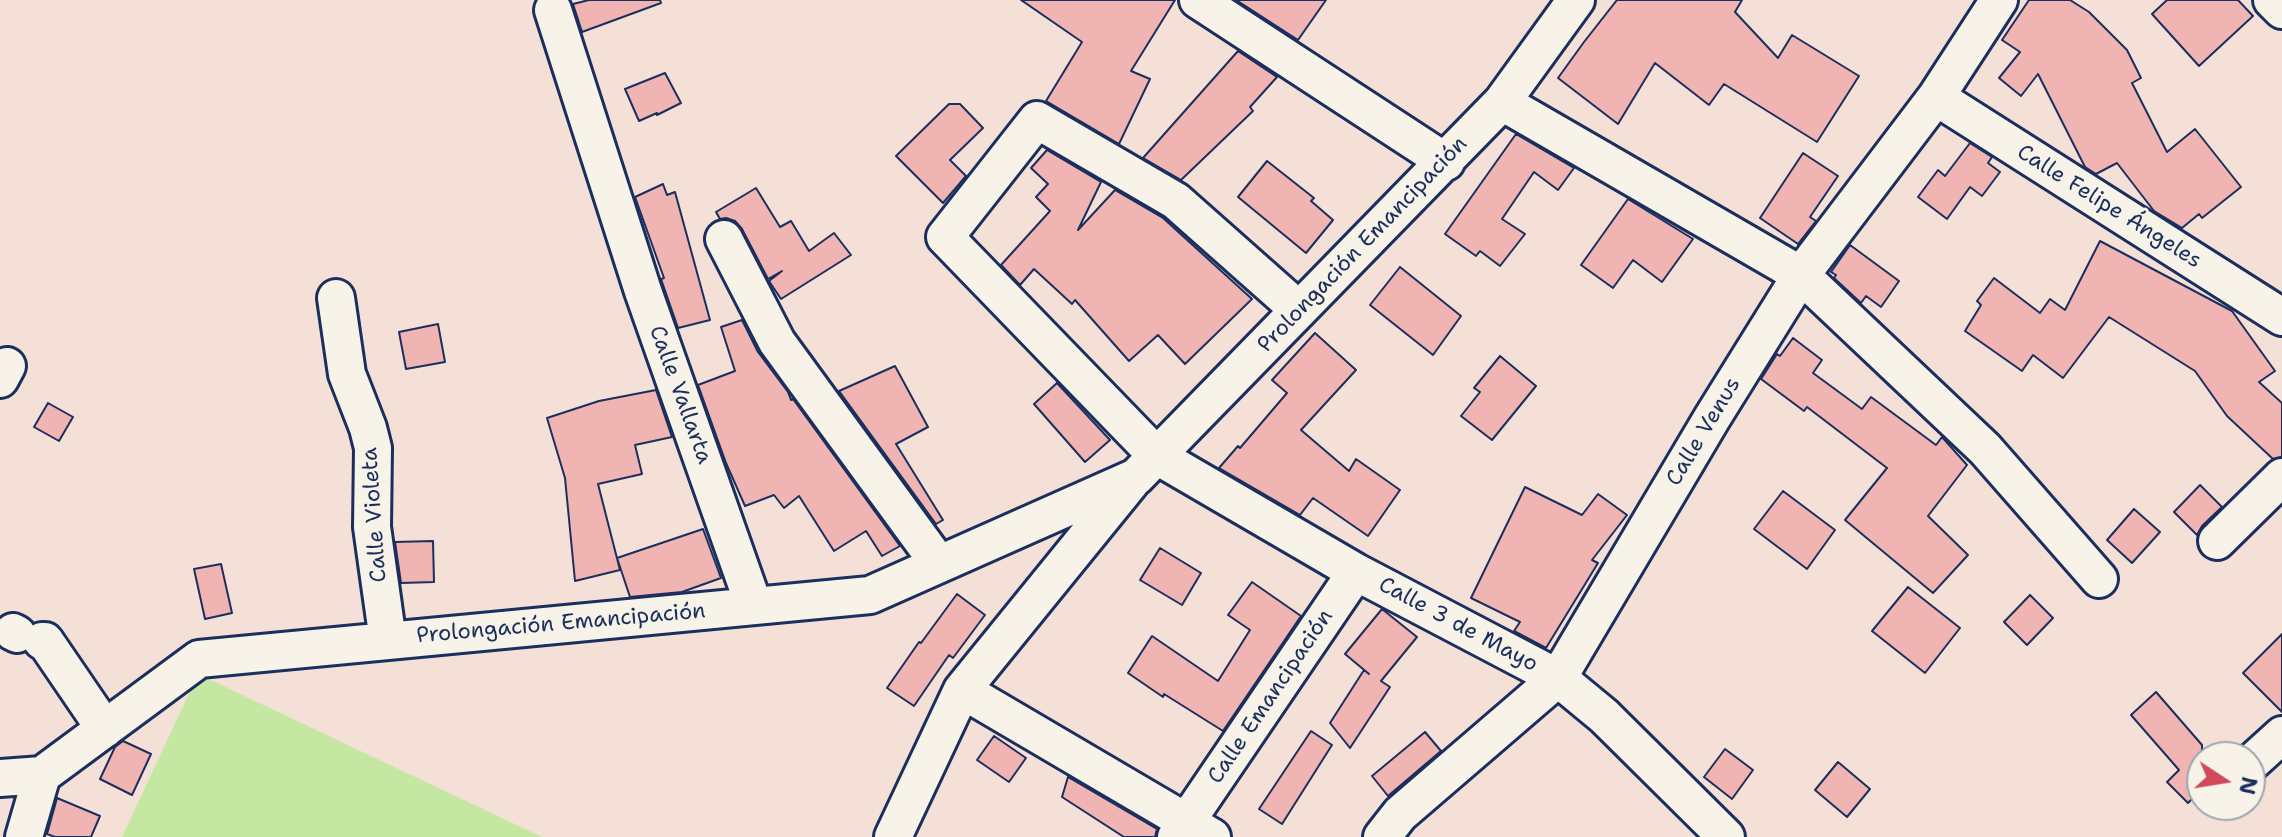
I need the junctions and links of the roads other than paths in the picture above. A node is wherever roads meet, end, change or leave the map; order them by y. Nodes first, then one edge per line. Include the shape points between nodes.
1 (1576, 0) edge
2 (1999, 0) edge
3 (2272, 0) edge
4 (1204, 1) edge
5 (553, 10) dead end
6 (2282, 10) edge
7 (1936, 97) junction
8 (1502, 102) junction
9 (1446, 162) junction
10 (724, 239) dead end
11 (1801, 275) junction
12 (336, 298) dead end
13 (1299, 310) junction
14 (2282, 317) edge
15 (1146, 466) junction
16 (2282, 477) edge
17 (2217, 541) dead end
18 (939, 564) junction
19 (1356, 572) junction
20 (2099, 579) dead end
21 (754, 606) junction
22 (24, 635) dead end
23 (388, 641) junction
24 (1558, 678) junction
25 (962, 690) junction
26 (105, 729) junction
27 (2282, 735) edge
28 (2266, 750) edge
29 (42, 775) junction
30 (0, 778) edge
31 (1191, 832) edge
32 (24, 837) edge
33 (893, 837) edge
34 (1382, 837) edge
35 (1726, 837) edge

1 - 8 street, Prolongación Emancipación
2 - 7 street, Calle Venus
3 - 6 street
4 - 9 street
5 - 21 street, Calle Vallarta via 643,291
7 - 11 street, Calle Venus
7 - 14 street, Calle Felipe Ángeles
8 - 9 street, Prolongación Emancipación
8 - 11 street
9 - 13 street, Prolongación Emancipación
10 - 18 street via 777,342
11 - 20 street via 1985,449
11 - 24 street, Calle Venus
12 - 23 street, Calle Violeta via 347,374 373,448 372,527
13 - 15 street, Prolongación Emancipación
13 - 15 street, Calle 3 de Mayo via 1176,201 1037,120 945,237
15 - 18 street, Prolongación Emancipación
15 - 19 street, Calle 3 de Mayo
15 - 25 street, Prolongación Emancipación
16 - 17 street
18 - 21 street, Prolongación Emancipación via 870,595
19 - 24 street, Calle 3 de Mayo
19 - 31 street, Calle Emancipación
21 - 23 street, Prolongación Emancipación
22 - 26 street via 45,641
23 - 26 street, Prolongación Emancipación via 199,659
24 - 34 street, Calle Venus via 1400,814
24 - 35 street, Calle 3 de Mayo via 1604,716
25 - 31 street, Calle Emancipación
25 - 33 street, Prolongación Emancipación
26 - 29 street, Prolongación Emancipación
27 - 28 street
29 - 30 street
29 - 32 street

